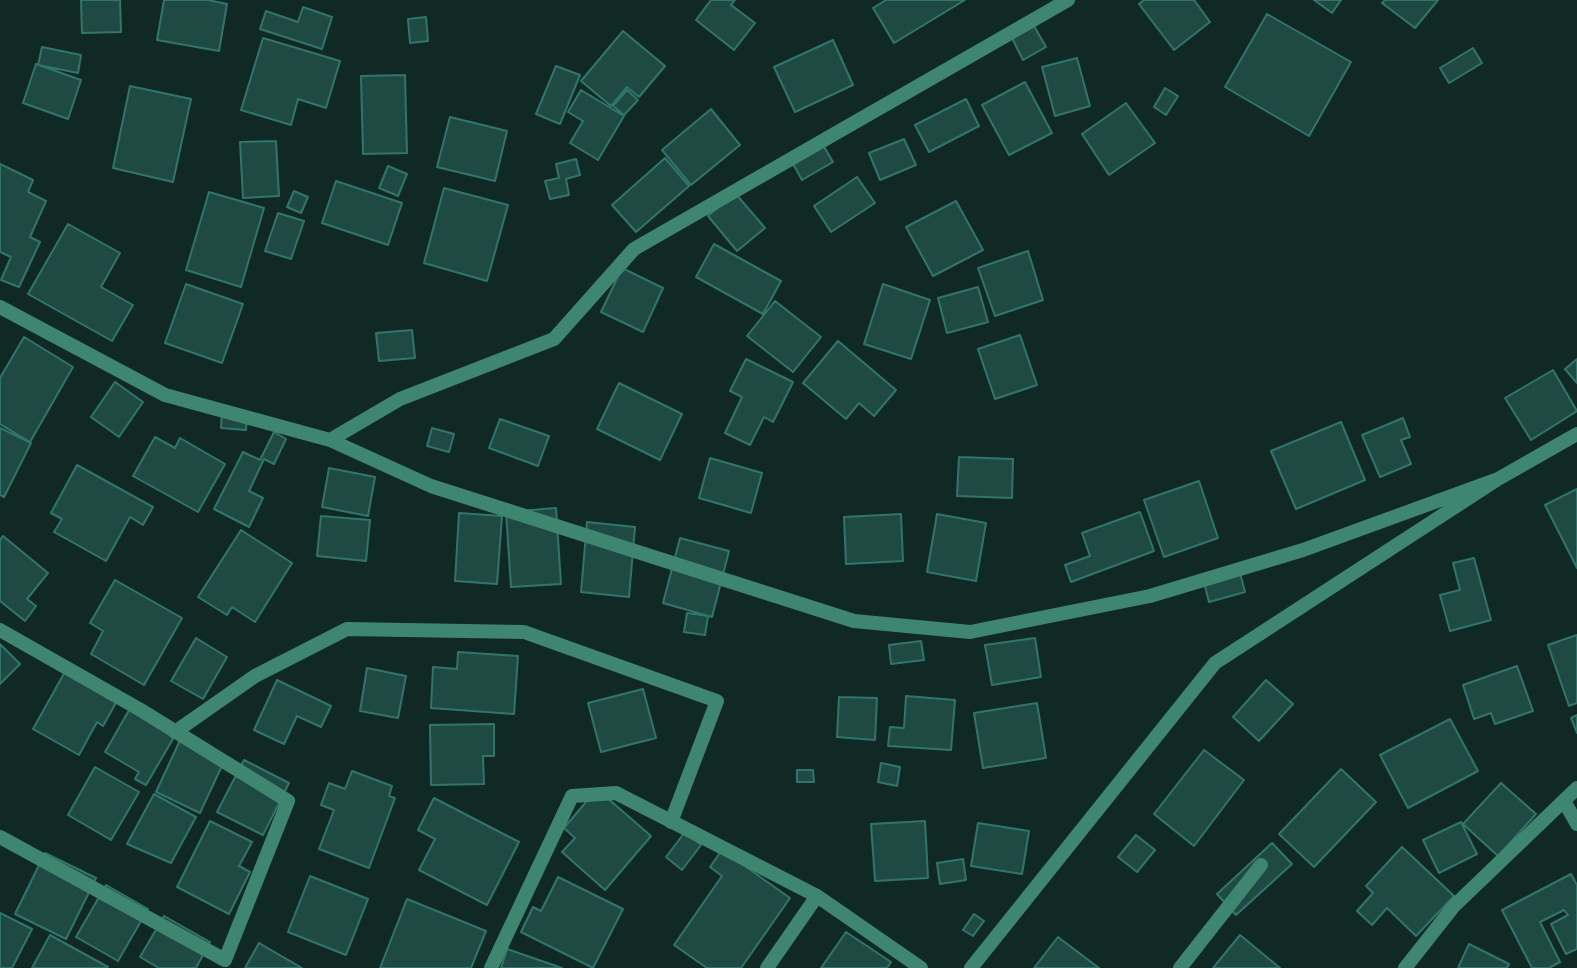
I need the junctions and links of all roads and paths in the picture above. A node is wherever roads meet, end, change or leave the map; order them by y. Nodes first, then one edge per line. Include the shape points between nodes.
1 (1068, 0) edge
2 (0, 307) edge
3 (1577, 434) edge
4 (330, 440) junction
5 (1498, 479) junction
6 (0, 630) edge
7 (175, 732) junction
8 (1577, 788) edge
9 (1564, 801) junction
10 (671, 822) junction
11 (1577, 824) edge
12 (0, 837) edge
13 (1261, 865) dead end
14 (817, 896) junction
15 (491, 968) edge
16 (768, 968) edge
17 (921, 968) edge
18 (971, 968) edge
19 (1180, 968) edge
20 (1405, 968) edge

1 - 4 street via 634,249 554,339 400,400
2 - 4 street via 166,395
3 - 5 street
4 - 5 street via 431,486 841,617 970,632 1150,596 1303,550
5 - 18 street via 1215,663
6 - 7 street
7 - 10 street via 255,676 347,629 524,632 717,701
7 - 12 street via 288,801 225,960
8 - 9 street
9 - 11 street
9 - 20 street via 1454,906
10 - 14 street
10 - 15 street via 616,793 572,796
13 - 19 street
14 - 16 street
14 - 17 street

